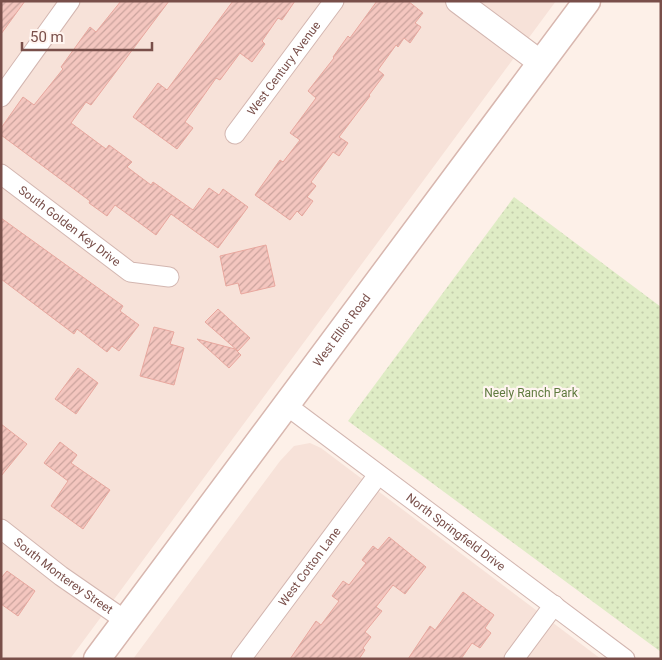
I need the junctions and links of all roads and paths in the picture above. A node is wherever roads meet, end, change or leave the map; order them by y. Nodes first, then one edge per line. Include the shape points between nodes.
1 (70, 1) edge
2 (334, 1) edge
3 (458, 1) edge
4 (587, 1) edge
5 (541, 62) junction
6 (1, 97) edge
7 (235, 134) dead end
8 (1, 174) edge
9 (169, 277) dead end
10 (286, 405) junction
11 (378, 474) junction
12 (1, 529) edge
13 (554, 605) junction
14 (126, 621) junction
15 (97, 659) edge
16 (241, 659) edge
17 (514, 659) edge
18 (625, 659) edge

1 - 6 street
2 - 7 street, West Century Avenue
3 - 5 street
4 - 5 main road, West Elliot Road
5 - 10 main road, West Elliot Road
8 - 9 street, South Golden Key Drive via 130,272
10 - 11 street, North Springfield Drive
10 - 14 main road, West Elliot Road
11 - 13 street, North Springfield Drive
11 - 16 street, West Cotton Lane
12 - 14 street, South Monterey Street
13 - 17 street
13 - 18 street, North Springfield Drive
14 - 15 main road, West Elliot Road

